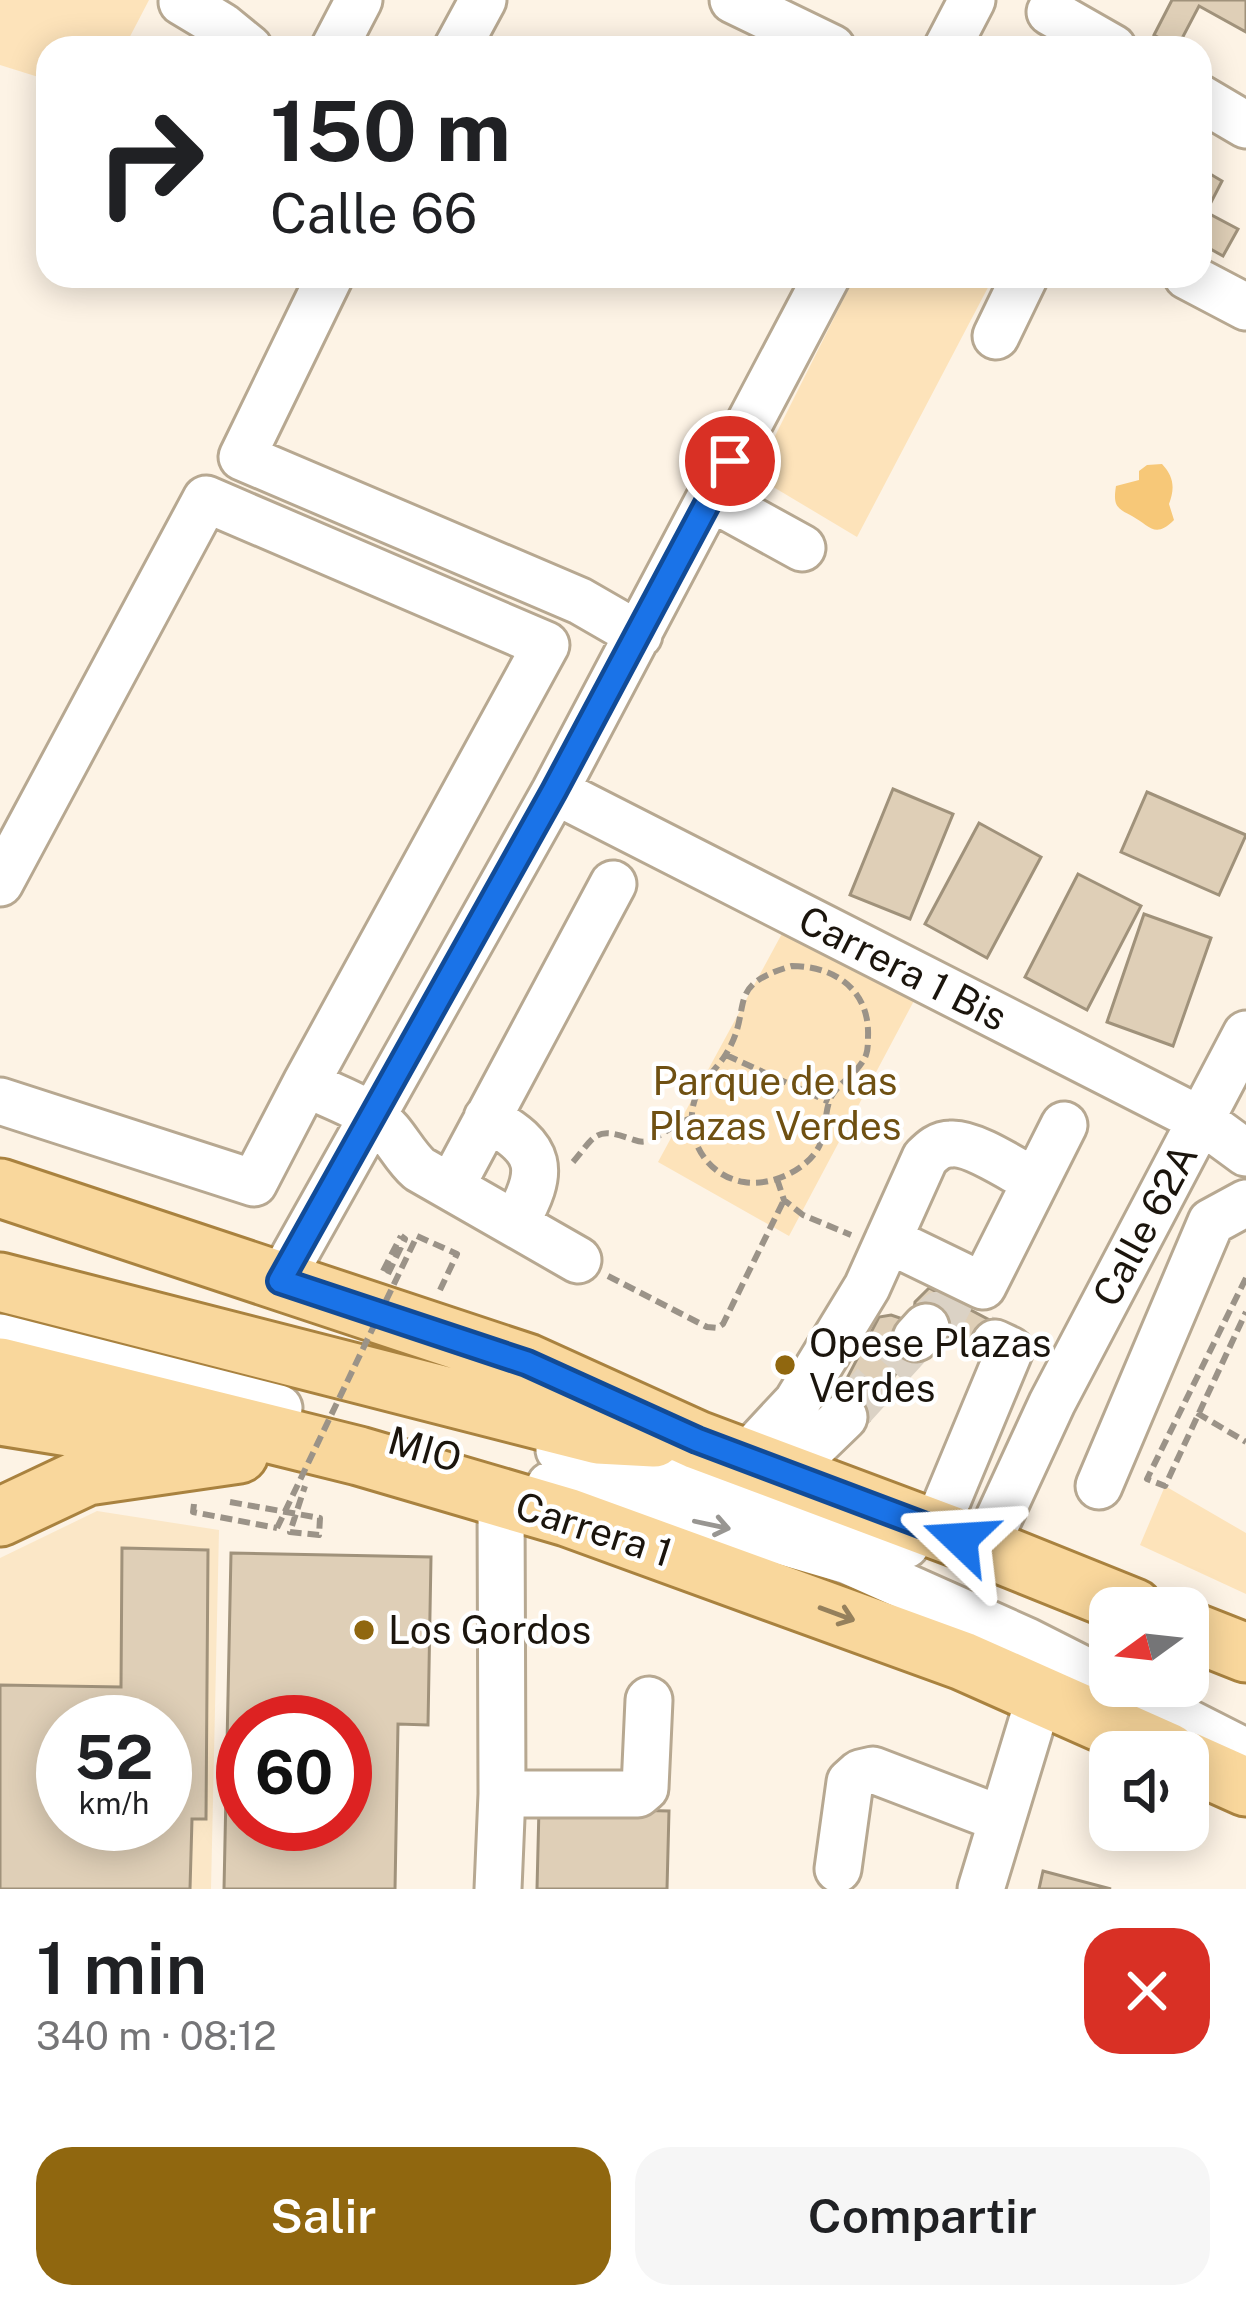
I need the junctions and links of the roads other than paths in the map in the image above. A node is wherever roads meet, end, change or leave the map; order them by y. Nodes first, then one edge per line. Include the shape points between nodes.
1 (359, 0) edge
2 (483, 0) edge
3 (733, 0) edge
4 (972, 0) edge
5 (182, 2) edge
6 (1046, 20) edge
7 (235, 24) edge
8 (340, 36) edge
9 (464, 36) edge
10 (807, 36) edge
11 (953, 36) edge
12 (1084, 36) edge
13 (1212, 105) edge
14 (1246, 125) edge
15 (324, 288) edge
16 (821, 288) edge
17 (1019, 288) edge
18 (1209, 288) edge
19 (1246, 307) edge
20 (996, 336) dead end
21 (711, 498) junction
22 (802, 548) dead end
23 (639, 635) junction
24 (554, 791) junction
25 (0, 883) edge
26 (614, 884) dead end
27 (1246, 1034) edge
28 (305, 1083) junction
29 (0, 1101) edge
30 (372, 1116) junction
31 (487, 1118) junction
32 (1201, 1120) junction
33 (1064, 1125) dead end
34 (1246, 1153) edge
35 (1034, 1181) junction
36 (451, 1187) junction
37 (0, 1188) edge
38 (1246, 1203) edge
39 (0, 1218) edge
40 (515, 1224) junction
41 (888, 1240) junction
42 (578, 1260) road end
43 (280, 1281) junction
44 (0, 1282) edge
45 (0, 1310) edge
46 (0, 1337) edge
47 (0, 1367) edge
48 (198, 1373) junction
49 (1052, 1403) junction
50 (634, 1412) junction
51 (0, 1416) edge
52 (844, 1417) tunnel mouth
53 (742, 1458) junction
54 (227, 1477) junction
55 (1099, 1486) dead end
56 (495, 1496) junction
57 (0, 1517) edge
58 (960, 1539) junction
59 (1089, 1590) edge
60 (1089, 1616) edge
61 (1209, 1638) edge
62 (1246, 1653) edge
63 (1209, 1665) edge
64 (1089, 1672) edge
65 (1246, 1682) edge
66 (1040, 1695) junction
67 (649, 1700) dead end
68 (1158, 1707) edge
69 (1121, 1731) edge
70 (1246, 1752) edge
71 (1209, 1770) edge
72 (1246, 1787) edge
73 (502, 1795) junction
74 (1001, 1819) junction
75 (838, 1869) dead end
76 (498, 1889) edge
77 (981, 1889) edge

1 - 8 street
2 - 9 street
3 - 10 street
4 - 11 street
5 - 7 street
6 - 12 street
13 - 14 street
15 - 23 street via 242,457 580,601
16 - 21 street
17 - 20 street
18 - 19 street
21 - 22 street
21 - 23 street
23 - 24 street
24 - 30 street
24 - 32 street, Carrera 1 Bis
25 - 28 street via 206,499 546,645
26 - 31 street
27 - 32 street, Calle 62A
28 - 29 street via 254,1183
28 - 30 street
30 - 36 street via 409,1160
30 - 43 street
31 - 36 street
31 - 40 street via 514,1133 535,1165 533,1192
32 - 34 street, Carrera 1 Bis
32 - 49 street, Calle 62A
33 - 35 street
35 - 41 street via 969,1148 935,1148
35 - 41 street via 982,1286
36 - 40 street
37 - 43 main road, Carrera 1
38 - 55 street via 1211,1222
39 - 50 main road via 520,1386
40 - 42 street
41 - 53 street via 797,1402
43 - 50 main road, Carrera 1 via 527,1363
44 - 48 main road, Carrera 1
45 - 48 street, MIO
46 - 48 street, MIO
47 - 48 main road, Carrera 1
48 - 53 main road, Carrera 1
48 - 56 main road, Carrera 1 via 359,1456
48 - 60 street, MIO via 766,1503 899,1542
48 -> 64 street, MIO via 589,1497 848,1561
49 - 58 street, Calle 62A
49 - 58 street via 1002,1347
50 - 53 main road, Carrera 1
51 - 54 main road
52 - 53 street
53 - 58 main road, Carrera 1
54 - 56 main road via 305,1490
54 - 57 main road via 87,1476
56 -> 66 main road, Carrera 1 via 800,1600
56 - 73 street
58 - 59 main road, Carrera 1
61 - 62 main road
63 - 65 street
66 - 69 main road, Carrera 1
66 - 74 street
67 - 73 street via 645,1788 638,1794
68 - 70 street, MIO
71 - 72 main road
73 - 76 street
74 - 75 street via 874,1770 860,1773 850,1782
74 - 77 street

